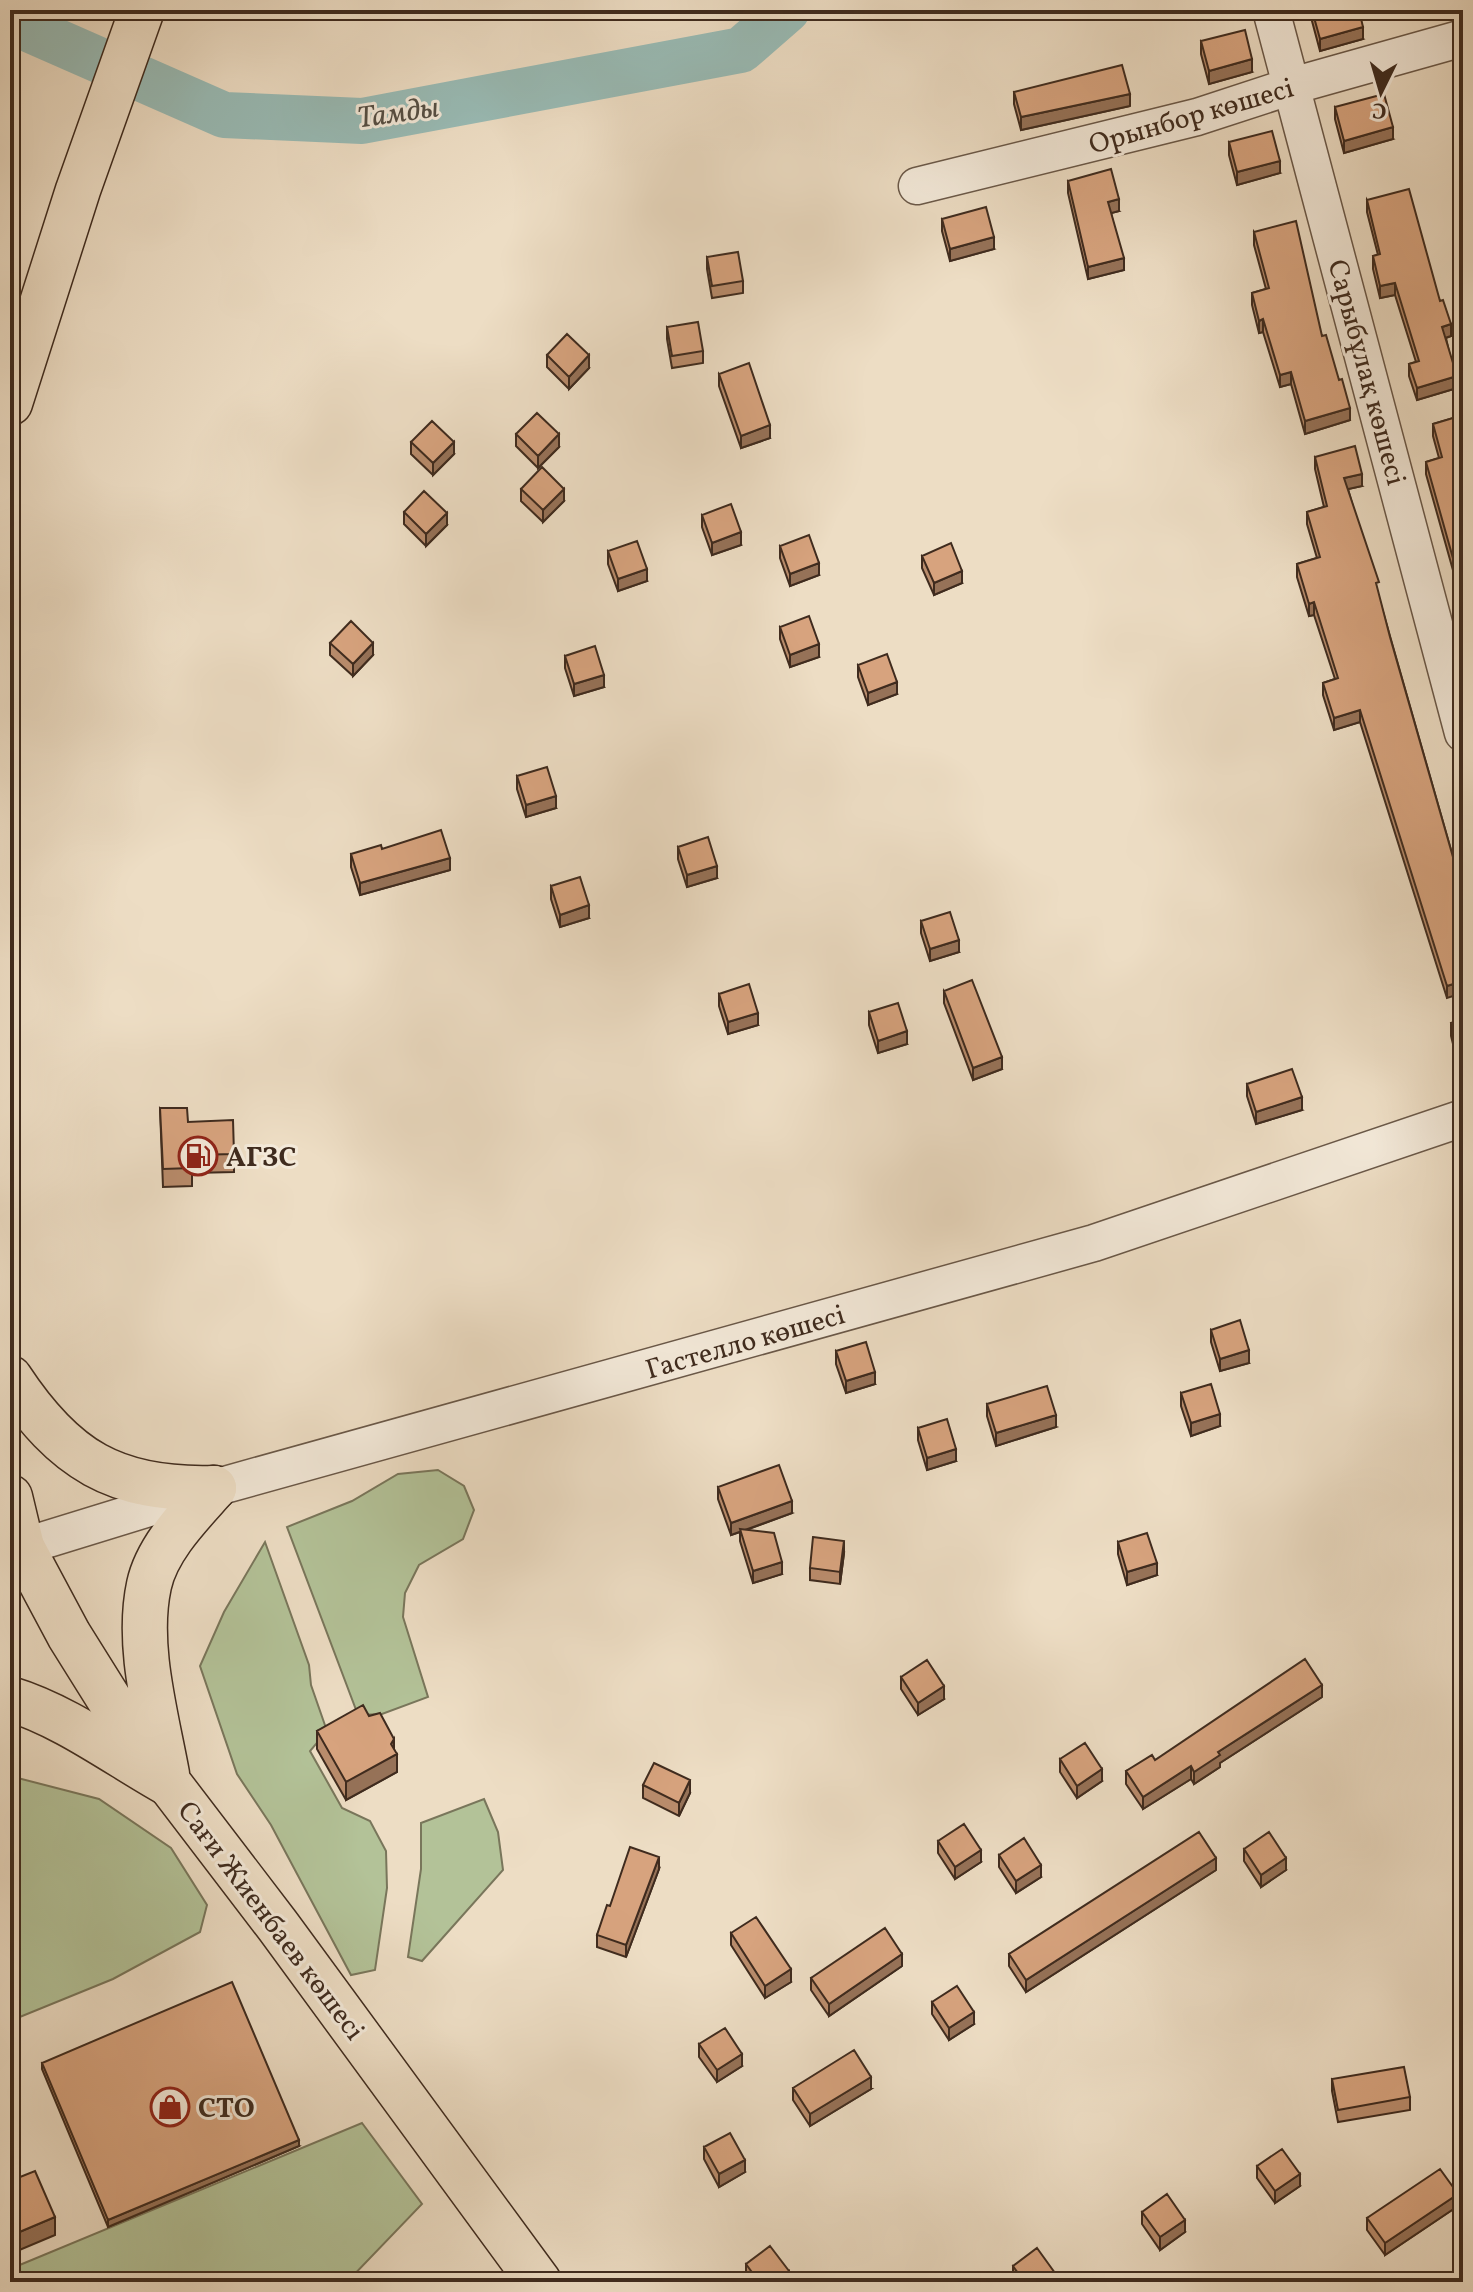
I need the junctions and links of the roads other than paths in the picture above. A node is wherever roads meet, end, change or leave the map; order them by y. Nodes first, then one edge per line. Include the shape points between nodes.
1 (142, 10) edge
2 (1271, 10) edge
3 (1463, 38) edge
4 (1292, 86) junction
5 (917, 186) dead end
6 (10, 403) edge
7 (1463, 733) edge
8 (1463, 1118) edge
9 (10, 1378) edge
10 (214, 1488) junction
11 (10, 1497) edge
12 (16, 1551) edge
13 (10, 1699) edge
14 (169, 1784) junction
15 (539, 2282) edge

1 - 6 main road
2 - 4 street, Сарыбұлақ көшесі
3 - 4 street, Орынбор көшесі
4 - 5 street, Орынбор көшесі via 1197,117
4 - 7 street, Сарыбұлақ көшесі
8 - 10 street, Гастелло көшесі via 1094,1243
9 - 10 main road via 68,1449 118,1478 175,1489
10 - 12 street, Гастелло көшесі
10 - 14 main road via 185,1520 149,1583 150,1678
11 - 12 main road, Сағи Жиенбаев көшесі
12 - 14 main road, Сағи Жиенбаев көшесі via 103,1692
13 - 14 main road via 68,1725
14 - 15 main road, Сағи Жиенбаев көшесі

